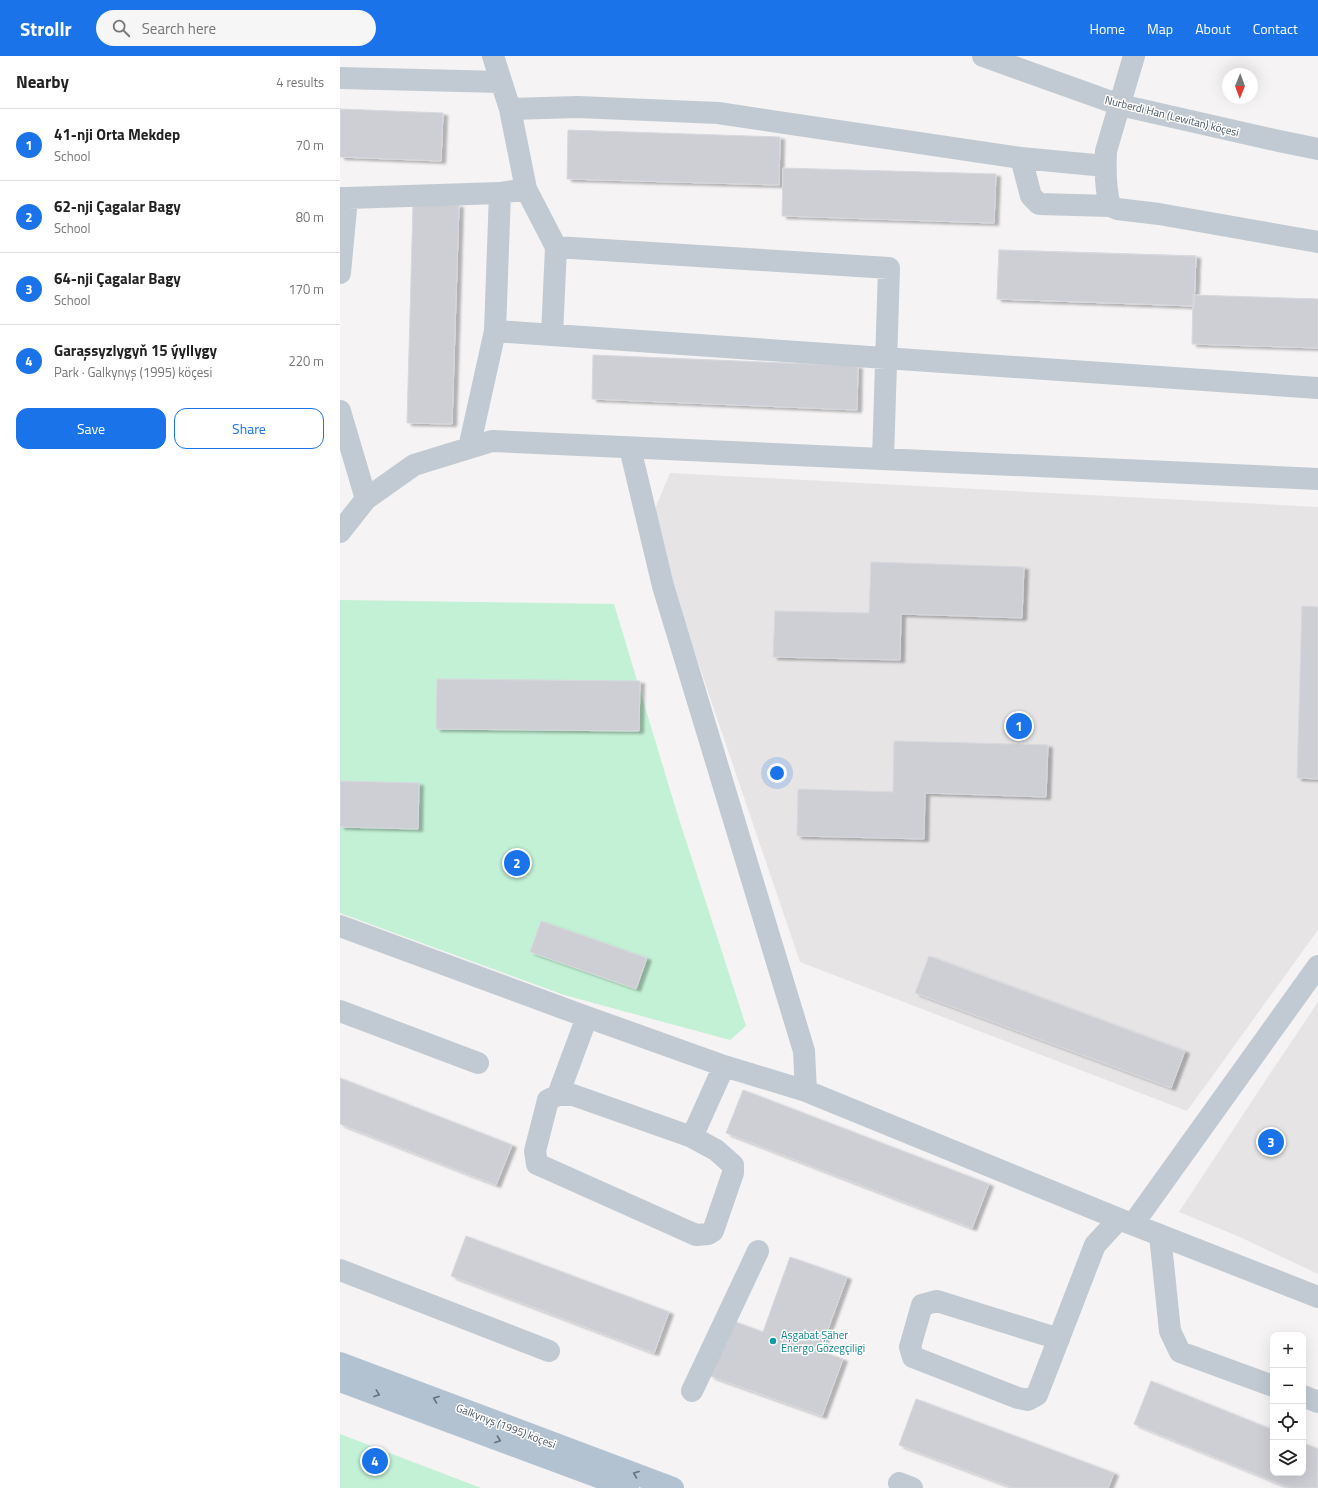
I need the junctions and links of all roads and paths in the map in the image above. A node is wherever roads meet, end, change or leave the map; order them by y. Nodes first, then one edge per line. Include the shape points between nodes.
1 (493, 56) edge
2 (983, 56) edge
3 (1134, 56) edge
4 (340, 78) edge
5 (501, 82) junction
6 (1120, 105) junction
7 (510, 109) junction
8 (1318, 149) edge
9 (1021, 158) junction
10 (1105, 166) junction
11 (526, 188) junction
12 (500, 193) junction
13 (343, 198) edge
14 (1110, 206) junction
15 (1318, 242) edge
16 (556, 247) junction
17 (340, 273) edge
18 (495, 331) junction
19 (552, 335) junction
20 (885, 358) junction
21 (1318, 388) edge
22 (340, 411) edge
23 (469, 448) junction
24 (630, 448) junction
25 (883, 459) junction
26 (1318, 479) edge
27 (366, 499) junction
28 (340, 532) edge
29 (340, 926) edge
30 (1318, 966) edge
31 (340, 1011) edge
32 (587, 1017) junction
33 (478, 1063) dead end
34 (724, 1066) junction
35 (806, 1091) junction
36 (558, 1095) junction
37 (692, 1137) junction
38 (1126, 1222) junction
39 (1160, 1235) junction
40 (758, 1251) dead end
41 (340, 1270) edge
42 (1318, 1298) edge
43 (1059, 1339) junction
44 (549, 1350) dead end
45 (340, 1363) edge
46 (340, 1381) edge
47 (1270, 1385) edge
48 (692, 1391) dead end
49 (1306, 1397) edge
50 (1318, 1402) edge
51 (628, 1488) edge
52 (673, 1488) edge

1 - 5 street
2 - 6 street, Nurberdi Han (Lewitan) köçesi
3 - 6 street
4 - 5 street
5 - 7 street
6 - 8 street, Nurberdi Han (Lewitan) köçesi
6 - 10 street via 1106,150
7 - 9 street via 578,107 718,113
7 - 11 street
9 - 10 street
9 - 14 street via 1031,196 1039,204
10 - 14 street via 1106,191
11 - 12 street
11 - 16 street
12 - 13 street
12 - 18 street
13 - 17 street
14 - 15 street
16 - 19 street
16 - 20 street via 889,268
18 - 19 street
18 - 23 street
19 - 20 street
20 - 21 street
20 - 25 street
22 - 27 street
23 - 24 street via 492,441
23 - 27 street via 414,465
24 - 25 street
24 - 35 street via 663,586 804,1050
25 - 26 street
27 - 28 street
29 - 32 street
30 - 38 street
31 - 33 street
32 - 34 street
32 - 36 street
34 - 35 street
34 - 37 street
35 - 38 street
36 - 37 street via 573,1095
36 - 37 street via 548,1100 535,1151 537,1164 696,1235 708,1234 713,1231 733,1173 733,1164 716,1150
38 - 39 street
38 - 43 street via 1095,1245
39 - 42 street
39 - 47 street via 1170,1331 1180,1352
40 - 48 street
41 - 44 street
43 - 43 street via 1037,1395 1028,1400 913,1357 910,1347 922,1305 937,1301
52 -> 45 main road, Galkynyş (1995) köçesi
46 -> 51 main road, Galkynyş (1995) köçesi
49 - 50 street

